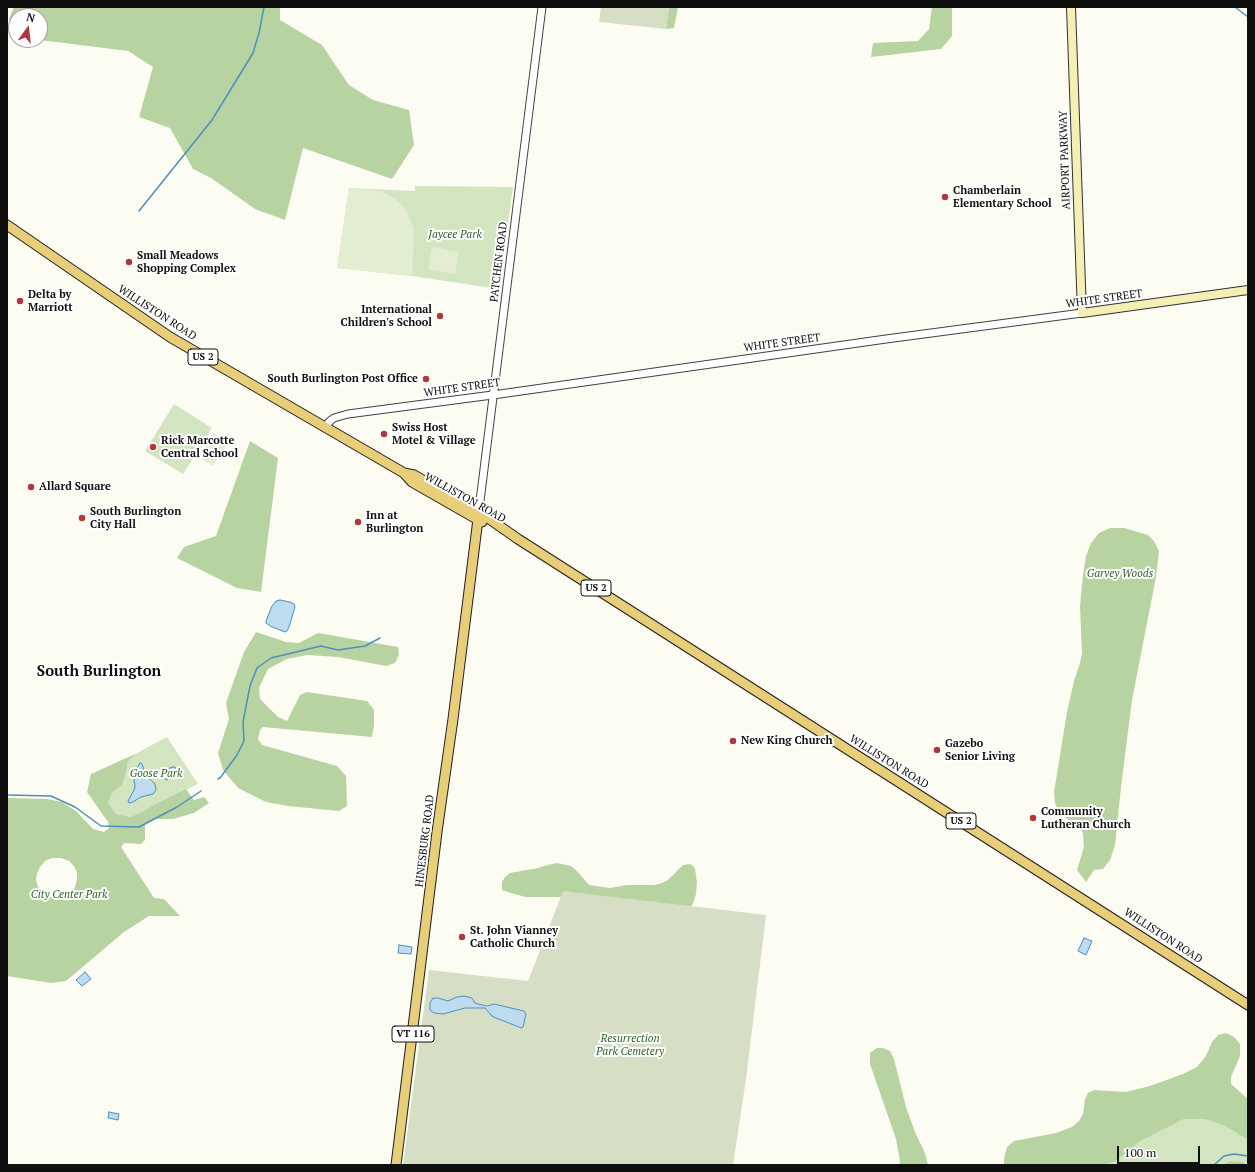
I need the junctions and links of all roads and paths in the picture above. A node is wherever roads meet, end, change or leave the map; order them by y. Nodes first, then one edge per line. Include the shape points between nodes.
1 (542, 7) edge
2 (1071, 7) edge
3 (7, 225) edge
4 (1248, 290) edge
5 (1082, 313) junction
6 (494, 395) junction
7 (325, 427) junction
8 (478, 516) junction
9 (1248, 1005) edge
10 (396, 1165) edge

1 - 6 street, PATCHEN ROAD
2 - 5 main road, AIRPORT PARKWAY
3 - 7 main road, WILLISTON ROAD / US 2 via 170,337
4 - 5 main road, WHITE STREET
5 - 6 street, WHITE STREET
6 - 7 street, WHITE STREET via 341,416 330,421
6 - 8 street, PATCHEN ROAD
7 - 8 main road, WILLISTON ROAD / US 2 via 404,473 412,482
8 - 9 main road, WILLISTON ROAD / US 2 via 518,539
8 - 10 main road, HINESBURG ROAD / VT 116

